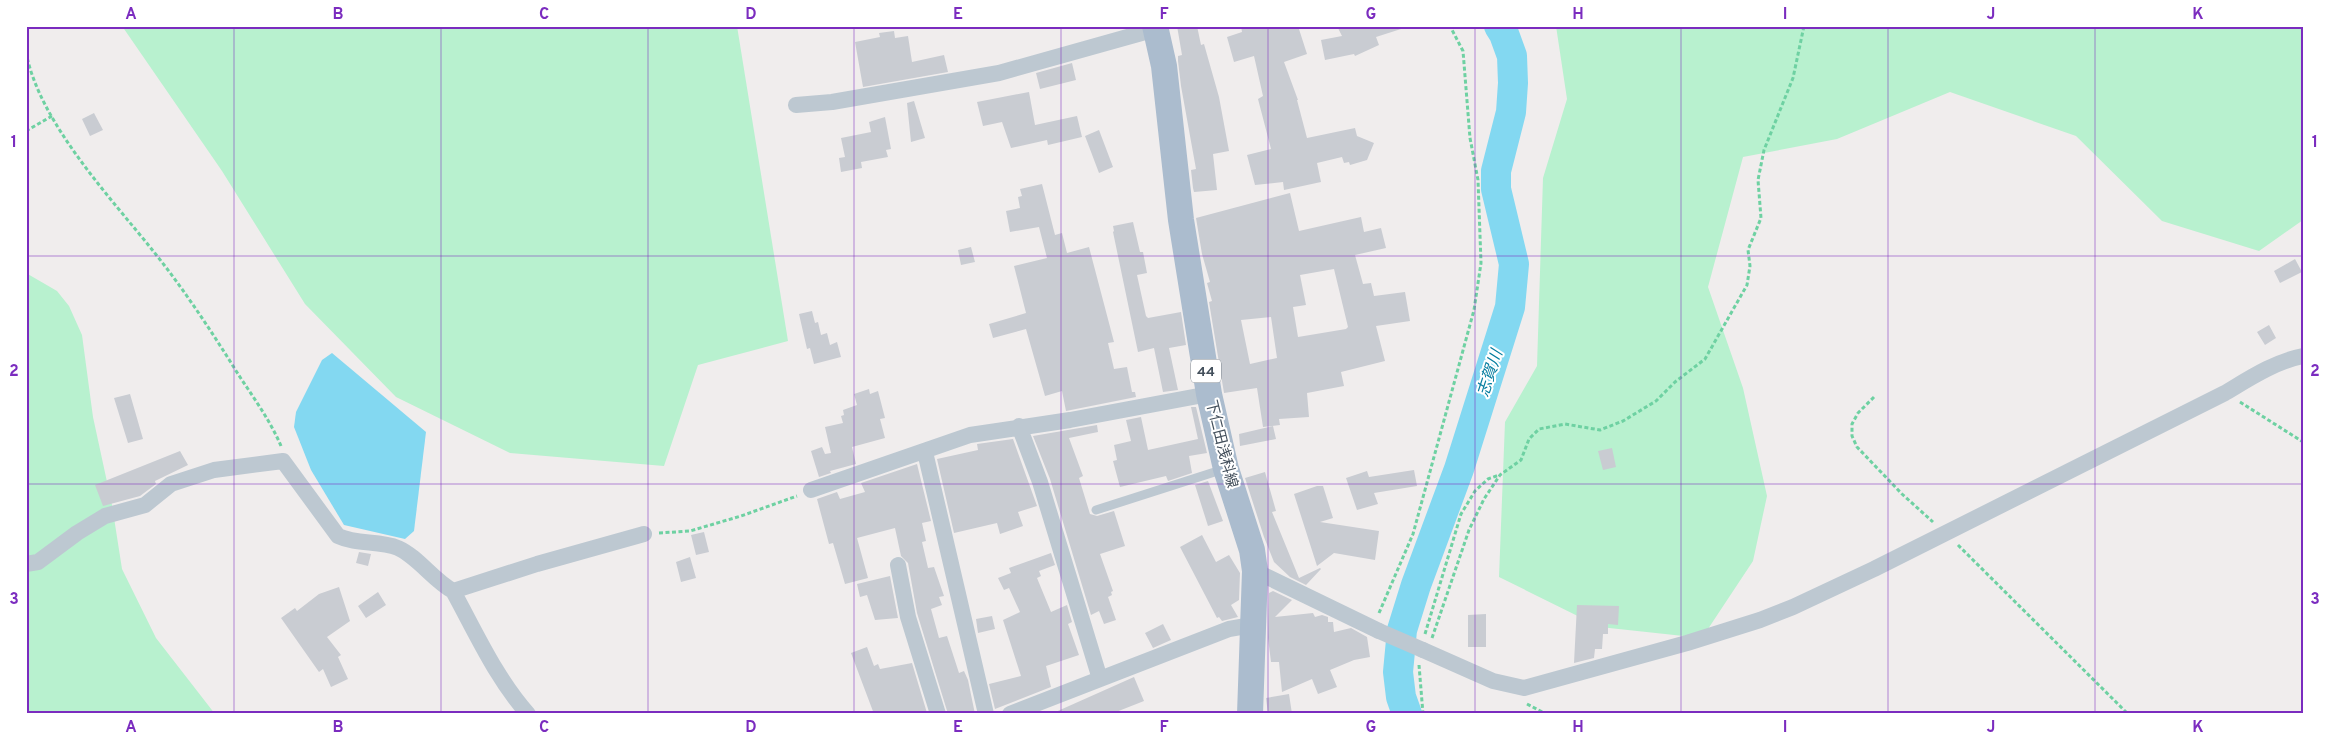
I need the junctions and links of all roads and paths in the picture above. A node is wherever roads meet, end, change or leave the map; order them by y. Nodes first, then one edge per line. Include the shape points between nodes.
1 (1450, 26) edge
2 (1804, 26) edge
3 (1155, 27) edge
4 (26, 52) edge
5 (796, 105) dead end
6 (52, 116) junction
7 (26, 131) edge
8 (2303, 356) edge
9 (2225, 393) junction
10 (1209, 394) junction
11 (1874, 397) dead end
12 (1019, 426) junction
13 (2303, 442) edge
14 (925, 452) junction
15 (283, 461) junction
16 (1226, 468) junction
17 (1500, 475) junction
18 (811, 490) joint
19 (1096, 510) dead end
20 (1945, 532) junction
21 (644, 534) joint
22 (26, 564) edge
23 (898, 565) dead end
24 (1255, 571) junction
25 (452, 591) junction
26 (1252, 625) junction
27 (1376, 630) junction
28 (1423, 651) junction
29 (1100, 679) junction
30 (528, 714) edge
31 (938, 714) edge
32 (986, 714) edge
33 (1010, 714) edge
34 (1250, 714) edge
35 (1423, 714) edge
36 (2128, 714) edge

1 - 27 path via 1462,51 1470,138 1478,180 1481,263 1474,310 1413,534
2 - 17 path via 1793,78 1764,150 1758,180 1761,218 1748,250 1747,284 1705,359 1656,401 1622,421 1600,430 1565,424 1539,429 1529,439 1521,460
3 - 5 street via 999,73 832,102
3 - 10 main road, 下仁田浅科線 / 44 via 1164,66 1179,212
4 - 6 path via 35,82
6 - 7 path
6 - 15 path via 97,183 182,287 269,422 281,445
8 - 9 street via 2287,359
9 - 13 path
9 - 20 street
10 - 12 street via 1070,420
10 - 16 main road, 下仁田浅科線 / 44
11 - 20 path via 1852,424 1852,436 1857,447 1902,494
12 - 14 street via 970,435
12 - 29 street via 1040,482
14 - 18 street
14 - 32 street
15 - 22 street via 214,470 171,484 145,504 105,516 38,562
15 - 25 street via 338,536 399,548
16 - 19 lane
16 - 24 main road, 下仁田浅科線 / 44 via 1252,550
17 - 28 path via 1469,530
17 - 28 path via 1475,491 1462,514
18 - 21 path via 690,531
20 - 28 street via 1874,569 1760,620 1541,685 1524,688 1493,681
20 - 36 path
21 - 25 street
23 - 31 street via 908,617
24 - 26 main road, 下仁田浅科線 / 44
24 - 27 street
25 - 30 street via 499,676
26 - 29 street via 1230,629
26 - 34 main road, 下仁田浅科線 / 44
27 - 28 street, bridge
28 - 35 path
29 - 33 street

